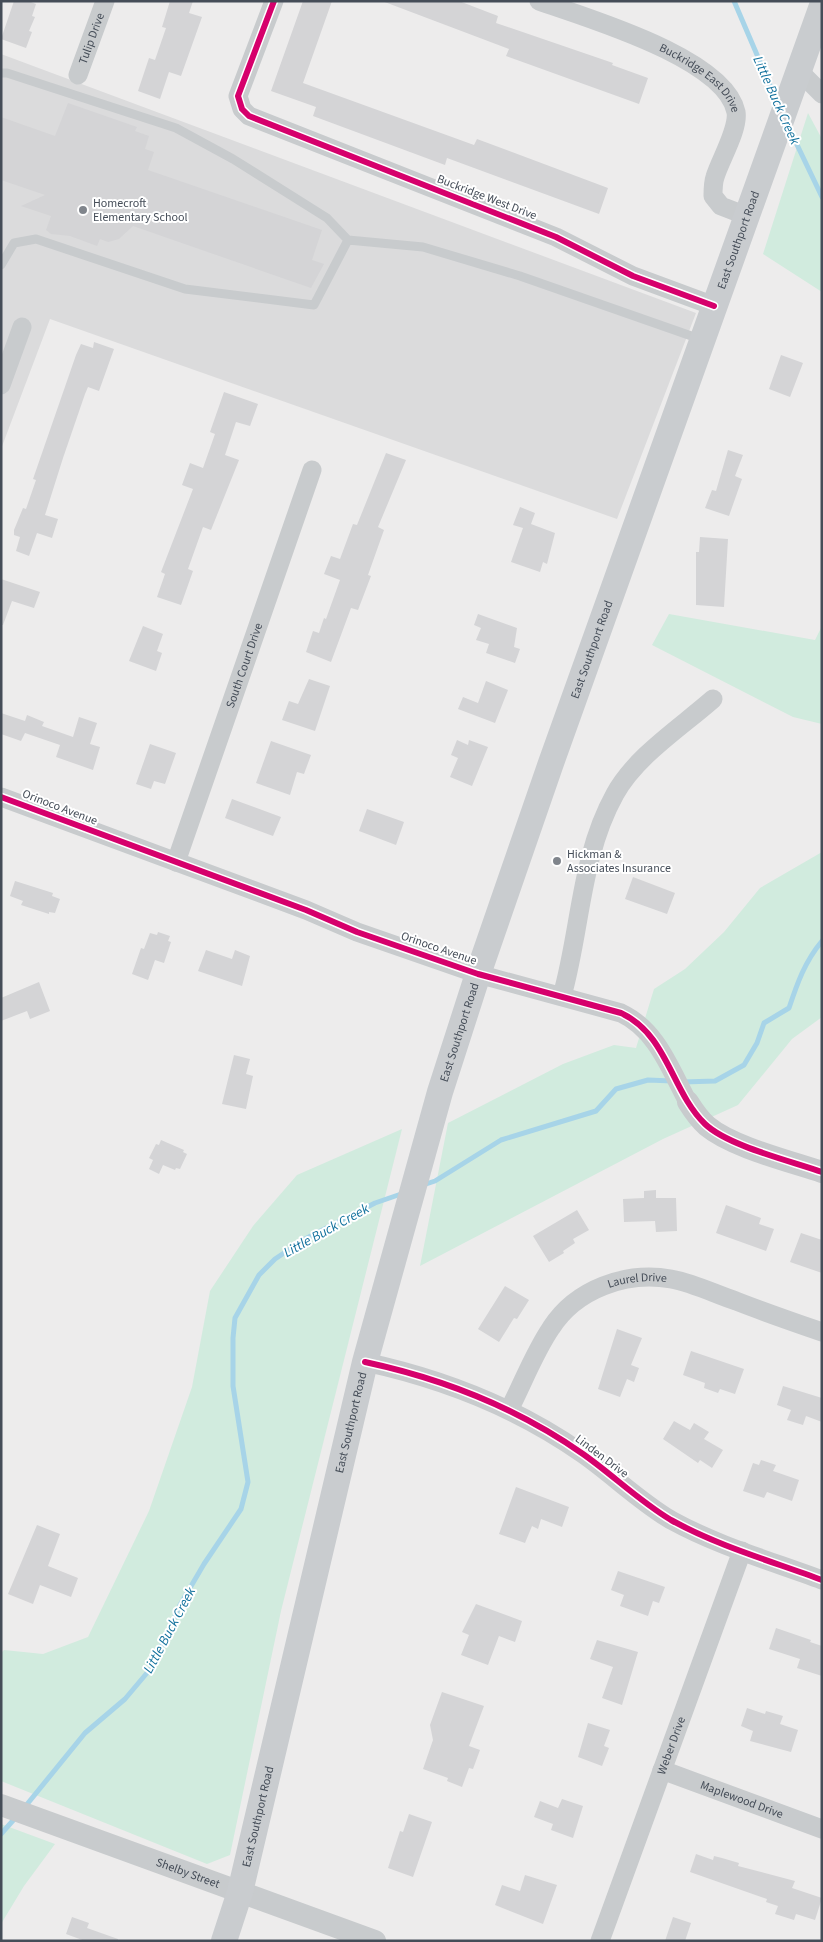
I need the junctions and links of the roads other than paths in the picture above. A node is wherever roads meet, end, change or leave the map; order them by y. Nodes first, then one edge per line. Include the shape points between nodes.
1 (105, 1) edge
2 (274, 1) edge
3 (539, 1) edge
4 (819, 22) edge
5 (798, 73) junction
6 (1, 74) edge
7 (78, 76) dead end
8 (822, 94) edge
9 (747, 216) junction
10 (348, 240) junction
11 (1, 265) edge
12 (714, 306) junction
13 (22, 327) dead end
14 (702, 340) junction
15 (1, 386) edge
16 (312, 470) dead end
17 (713, 699) dead end
18 (1, 797) edge
19 (176, 862) junction
20 (478, 974) junction
21 (562, 996) junction
22 (688, 1102) joint
23 (822, 1172) edge
24 (822, 1332) edge
25 (365, 1362) junction
26 (509, 1410) junction
27 (742, 1551) junction
28 (822, 1580) edge
29 (662, 1770) junction
30 (1, 1805) edge
31 (822, 1828) edge
32 (240, 1892) junction
33 (224, 1941) edge
34 (375, 1941) edge
35 (600, 1941) edge

1 - 7 street, Tulip Drive
2 - 12 street, Buckridge West Drive via 238,96 242,109 249,116 556,237 633,276
3 - 9 street, Buckridge East Drive via 643,37 697,68 728,93 736,113 734,130 714,179 713,196 721,206
4 - 5 main road, East Southport Road
5 - 8 street
5 - 9 main road, East Southport Road
6 - 10 lane via 7,73 176,128 233,159 327,218
9 - 12 main road, East Southport Road
10 - 11 lane via 314,305 185,289 36,239 14,243
10 - 14 lane via 423,247 520,276
12 - 14 main road, East Southport Road
13 - 15 street
14 - 20 main road, East Southport Road
16 - 19 street, South Court Drive
17 - 21 street via 646,757 615,794 587,868
18 - 19 street, Orinoco Avenue
19 - 20 street, Orinoco Avenue via 357,932
20 - 21 street, Orinoco Avenue
20 - 25 main road, East Southport Road via 403,1219
21 - 22 street, Orinoco Avenue via 622,1013 642,1026 658,1045
22 - 23 street, Orinoco Avenue via 706,1126 717,1133
24 - 26 street, Laurel Drive via 678,1281 650,1277 621,1280 581,1297 565,1311 551,1328
25 - 26 street, Linden Drive via 439,1381
25 - 32 main road, East Southport Road
26 - 27 street, Linden Drive via 583,1454 670,1520
27 - 28 street, Linden Drive
27 - 29 street, Weber Drive
29 - 31 street, Maplewood Drive
29 - 35 street, Weber Drive
30 - 32 street, Shelby Street
32 - 33 main road, East Southport Road
32 - 34 street, Shelby Street

